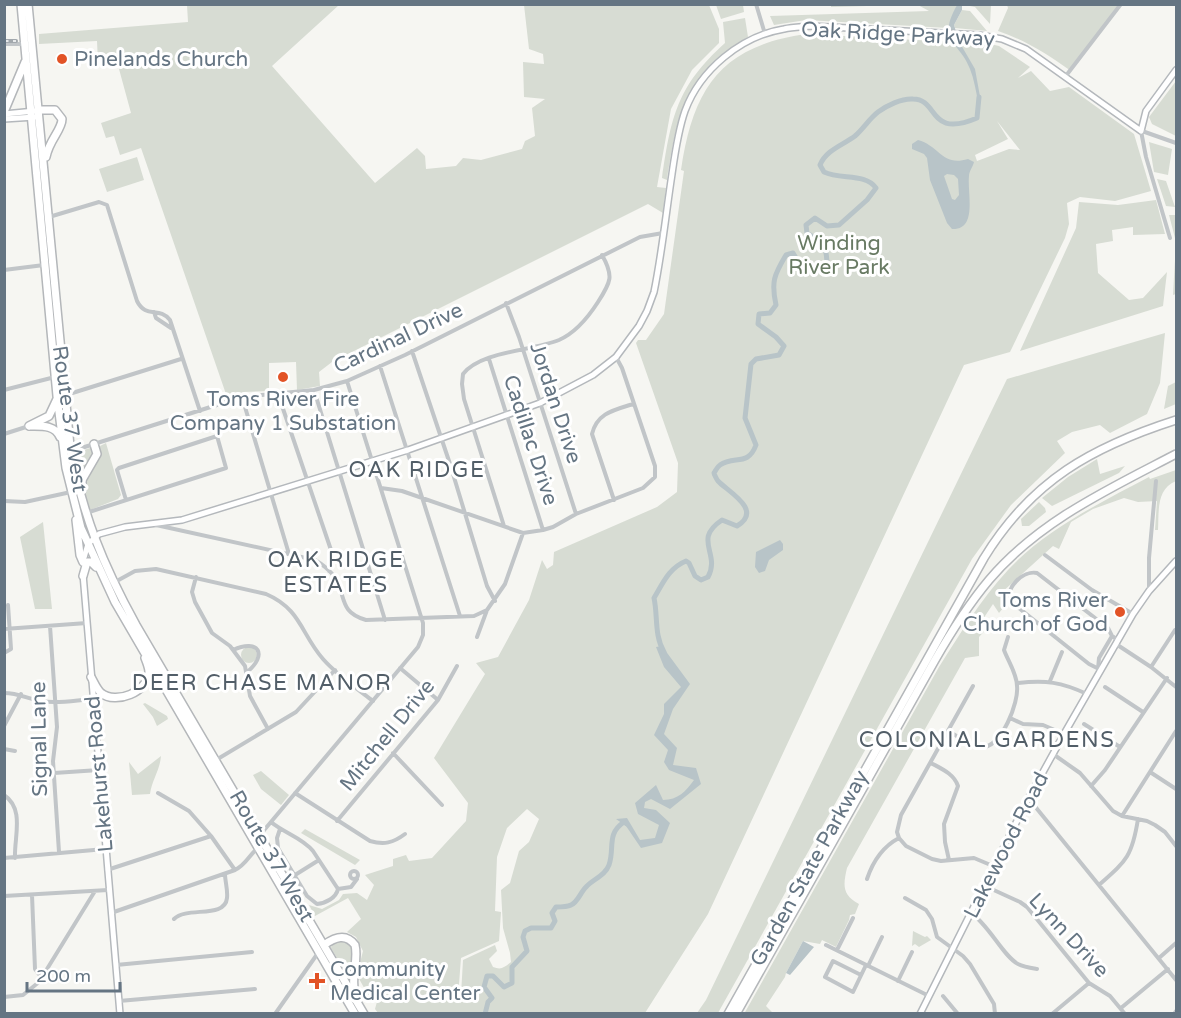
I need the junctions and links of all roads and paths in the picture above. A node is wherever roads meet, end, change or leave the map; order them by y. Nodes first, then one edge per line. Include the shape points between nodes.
1 (21, 4) edge
2 (28, 4) edge
3 (756, 4) edge
4 (1121, 4) edge
5 (765, 34) junction
6 (26, 44) junction
7 (4, 45) edge
8 (27, 56) junction
9 (1176, 70) edge
10 (1065, 77) junction
11 (1146, 111) junction
12 (4, 113) edge
13 (36, 114) junction
14 (4, 119) edge
15 (1127, 121) junction
16 (1141, 131) junction
17 (1176, 143) edge
18 (44, 168) junction
19 (49, 218) junction
20 (663, 233) junction
21 (1170, 238) dead end
22 (602, 255) junction
23 (45, 265) junction
24 (4, 270) edge
25 (506, 303) junction
26 (154, 312) junction
27 (172, 328) junction
28 (523, 350) junction
29 (412, 351) junction
30 (616, 357) junction
31 (182, 359) junction
32 (489, 359) junction
33 (380, 366) junction
34 (56, 376) junction
35 (347, 381) junction
36 (4, 390) edge
37 (314, 390) junction
38 (278, 394) junction
39 (61, 396) junction
40 (242, 398) junction
41 (540, 403) junction
42 (633, 404) junction
43 (200, 411) junction
44 (507, 416) junction
45 (1176, 420) edge
46 (29, 426) junction
47 (474, 428) junction
48 (4, 434) edge
49 (442, 439) junction
50 (63, 442) junction
51 (94, 444) junction
52 (408, 450) junction
53 (67, 452) junction
54 (1176, 456) edge
55 (372, 461) junction
56 (340, 471) junction
57 (308, 481) junction
58 (1156, 481) dead end
59 (381, 488) junction
60 (71, 492) junction
61 (271, 493) junction
62 (424, 499) junction
63 (126, 500) junction
64 (614, 500) junction
65 (4, 501) edge
66 (76, 509) junction
67 (85, 512) junction
68 (465, 513) junction
69 (576, 514) junction
70 (155, 525) junction
71 (504, 526) junction
72 (543, 530) junction
73 (523, 533) junction
74 (91, 541) junction
75 (289, 554) junction
76 (1045, 555) dead end
77 (1176, 561) edge
78 (83, 562) junction
79 (329, 571) junction
80 (100, 572) junction
81 (83, 576) junction
82 (196, 577) junction
83 (113, 582) junction
84 (1149, 591) junction
85 (495, 601) junction
86 (8, 605) dead end
87 (487, 610) junction
88 (1133, 614) junction
89 (460, 616) junction
90 (422, 618) junction
91 (385, 620) junction
92 (87, 623) junction
93 (50, 626) junction
94 (7, 629) edge
95 (1175, 630) dead end
96 (1008, 636) dead end
97 (1112, 636) junction
98 (477, 637) dead end
99 (1117, 642) junction
100 (140, 645) junction
101 (233, 650) junction
102 (1062, 652) dead end
103 (4, 653) edge
104 (457, 666) dead end
105 (1152, 667) junction
106 (400, 668) junction
107 (335, 670) junction
108 (1099, 670) junction
109 (247, 672) junction
110 (91, 677) junction
111 (1167, 678) junction
112 (1050, 681) junction
113 (1018, 683) junction
114 (973, 687) dead end
115 (1105, 687) dead end
116 (1176, 687) edge
117 (4, 693) edge
118 (21, 694) junction
119 (1087, 694) junction
120 (93, 699) junction
121 (438, 700) junction
122 (373, 701) junction
123 (55, 702) junction
124 (1143, 712) junction
125 (1010, 718) junction
126 (1084, 724) dead end
127 (4, 726) edge
128 (268, 729) junction
129 (948, 731) junction
130 (1176, 731) edge
131 (1064, 734) junction
132 (1120, 747) junction
133 (4, 749) edge
134 (15, 751) dead end
135 (393, 753) junction
136 (1053, 754) junction
137 (216, 760) junction
138 (931, 763) junction
139 (99, 770) junction
140 (1150, 772) junction
141 (54, 773) junction
142 (1091, 786) junction
143 (1176, 789) edge
144 (158, 793) dead end
145 (295, 794) junction
146 (4, 795) edge
147 (1028, 799) junction
148 (442, 805) dead end
149 (1122, 816) junction
150 (1138, 819) junction
151 (337, 821) junction
152 (271, 822) junction
153 (280, 829) junction
154 (405, 834) dead end
155 (211, 836) junction
156 (260, 836) junction
157 (899, 838) junction
158 (1176, 846) edge
159 (259, 848) junction
160 (105, 849) junction
161 (59, 852) junction
162 (4, 858) edge
163 (15, 858) junction
164 (319, 860) junction
165 (949, 860) junction
166 (993, 866) junction
167 (107, 870) junction
168 (235, 870) junction
169 (225, 874) junction
170 (295, 875) junction
171 (284, 876) junction
172 (357, 879) dead end
173 (867, 879) dead end
174 (288, 884) junction
175 (1099, 885) junction
176 (984, 886) junction
177 (338, 889) junction
178 (108, 890) junction
179 (95, 891) junction
180 (32, 895) junction
181 (4, 896) edge
182 (905, 898) dead end
183 (970, 913) junction
184 (111, 914) junction
185 (853, 918) dead end
186 (174, 920) dead end
187 (882, 937) dead end
188 (1176, 944) edge
189 (826, 945) dead end
190 (321, 948) junction
191 (953, 948) junction
192 (837, 950) junction
193 (252, 952) dead end
194 (912, 952) dead end
195 (1159, 958) junction
196 (115, 965) junction
197 (867, 965) junction
198 (1037, 969) dead end
199 (1168, 969) junction
200 (861, 975) junction
201 (42, 978) junction
202 (1176, 980) edge
203 (898, 981) junction
204 (1089, 983) junction
205 (255, 989) dead end
206 (929, 996) junction
207 (943, 996) dead end
208 (4, 997) edge
209 (118, 1001) junction
210 (1000, 1002) dead end
211 (994, 1004) junction
212 (1121, 1008) junction
213 (360, 1012) edge
214 (120, 1014) edge
215 (274, 1014) edge
216 (728, 1014) edge
217 (736, 1014) edge
218 (920, 1014) edge
219 (958, 1014) edge
220 (995, 1014) edge
221 (1052, 1014) edge
222 (1125, 1014) edge

1 - 6 highway, Route 37 West
2 - 13 highway, Route 37 West
3 - 5 street
4 - 10 street
5 - 10 main road, Oak Ridge Parkway via 811,26 991,37 1026,49
5 - 20 main road, Oak Ridge Parkway via 730,52 693,94 680,126
6 - 7 street
6 - 8 highway, Route 37 West
8 - 12 highway
8 - 13 highway, Route 37 West
9 - 11 main road
10 - 15 main road, Oak Ridge Parkway
11 - 15 main road via 1137,121
11 - 16 main road
12 - 13 main road
13 - 14 main road
13 - 18 highway, Route 37 West
13 - 18 highway via 55,110 62,121 48,147
13 - 23 highway, Route 37 West
15 - 16 main road, Oak Ridge Parkway
16 - 17 street, Oak Ridge Parkway
16 - 21 street
18 - 19 highway, Route 37 West
19 - 26 street via 105,203 137,301 141,308
19 - 39 highway, Route 37 West
20 - 22 street, Cardinal Drive via 640,237
20 - 30 main road, Oak Ridge Parkway via 658,275 647,311
22 - 25 street, Cardinal Drive
22 - 28 street via 609,266 610,281 582,323 559,340
23 - 24 street
23 - 34 highway, Route 37 West
25 - 28 street, Jordan Drive
25 - 29 street, Cardinal Drive
26 - 27 street via 156,318
26 - 27 street via 166,315
27 - 31 street
28 - 32 street
28 - 41 street, Jordan Drive
29 - 33 street, Cardinal Drive
29 - 49 street
30 - 41 main road, Oak Ridge Parkway via 593,375
30 - 42 street
31 - 39 street
31 - 43 street
32 - 44 street, Cadillac Drive
32 - 47 street via 470,367 462,378
33 - 35 street, Cardinal Drive
33 - 52 street
34 - 36 street
34 - 39 highway, Route 37 West
35 - 37 street, Cardinal Drive
35 - 55 street
37 - 38 street, Cardinal Drive
37 - 56 street
38 - 40 street, Cardinal Drive
38 - 57 street
39 - 46 highway via 49,416
39 - 50 highway, Route 37 West
39 - 53 highway, Route 37 West
40 - 43 street, Cardinal Drive
40 - 61 street
41 - 44 main road, Oak Ridge Parkway
41 - 69 street, Jordan Drive
42 - 64 street via 605,414 594,425 593,439
42 - 64 street via 656,473 643,488
43 - 51 street, Cardinal Drive
44 - 47 main road, Oak Ridge Parkway
44 - 72 street, Cadillac Drive
45 - 216 highway, Garden State Parkway via 1107,445 1070,466 998,536
46 - 48 street
46 - 50 highway via 56,430
47 - 49 main road, Oak Ridge Parkway
47 - 71 street
49 - 52 main road, Oak Ridge Parkway
49 - 68 street
50 - 53 highway, Route 37 West
51 - 53 street, Cardinal Drive
51 - 67 highway via 97,454 81,482
52 - 55 main road, Oak Ridge Parkway
52 - 62 street
53 - 60 highway, Route 37 West
53 - 67 highway, Route 37 West
54 - 217 highway, Garden State Parkway via 1085,502 1041,531 995,573 974,599 935,660
55 - 56 main road, Oak Ridge Parkway
55 - 59 street
56 - 57 main road, Oak Ridge Parkway
56 - 91 street
57 - 61 main road, Oak Ridge Parkway
57 - 79 street via 331,550
58 - 84 street
59 - 62 street
59 - 90 street
60 - 65 street via 25,502
60 - 66 highway, Route 37 West
61 - 70 main road, Oak Ridge Parkway
61 - 75 street
62 - 68 street
62 - 89 street
63 - 63 street via 227,468 217,436 118,469
63 - 67 street
64 - 69 street
66 - 74 highway, Route 37 West
66 - 78 highway
67 - 74 highway, Route 37 West
68 - 71 street
68 - 85 street
69 - 72 street
70 - 74 main road, Oak Ridge Parkway via 125,527 99,534
70 - 75 street
71 - 73 street
72 - 73 street
73 - 85 street
74 - 78 main road, Lakehurst Road
74 - 80 highway, Route 37 West
74 - 83 highway, Route 37 West
75 - 79 street via 315,560
76 - 88 street
77 - 84 main road, Lakewood Road
78 - 81 main road, Lakehurst Road
79 - 91 street via 344,605 353,615
80 - 81 highway via 89,562
80 - 100 highway, Route 37 West
81 - 92 main road, Lakehurst Road
82 - 83 street via 148,569
82 - 101 street via 192,592 195,602 212,633
82 - 107 street via 280,601 299,620 317,651
83 - 137 highway, Route 37 West
84 - 88 main road, Lakewood Road
85 - 87 street
86 - 94 street
87 - 89 street via 474,616
87 - 98 street
88 - 99 main road, Lakewood Road
89 - 90 street
90 - 91 street
90 - 106 street via 421,641
92 - 93 street
92 - 110 main road, Lakehurst Road
93 - 94 street
93 - 123 street, Signal Lane
94 - 103 street via 11,649
95 - 105 street
96 - 113 street via 1004,650
97 - 99 street
97 - 108 street via 1099,658
97 - 108 street via 1108,628 1037,573 1026,573 1010,588 1010,601
99 - 105 street
99 - 108 main road, Lakewood Road
100 - 110 highway via 149,672 144,685 134,693 109,697 100,692
100 - 159 highway, Route 37 West
101 - 109 street
101 - 109 street via 249,645 257,649 258,661
102 - 112 street
104 - 121 street, Mitchell Drive
105 - 111 street
106 - 121 street
106 - 122 street
107 - 122 street
107 - 128 street via 303,706
108 - 119 main road, Lakewood Road
109 - 128 street via 250,696
110 - 120 main road, Lakehurst Road
111 - 116 street
111 - 124 street
112 - 113 street
112 - 119 street
113 - 125 street via 1017,703
114 - 129 street
115 - 124 street
117 - 118 street
118 - 123 street
118 - 127 street
119 - 131 main road, Lakewood Road
120 - 123 street
120 - 139 main road, Lakehurst Road
121 - 135 street, Mitchell Drive
122 - 145 street
123 - 141 street, Signal Lane
124 - 132 street
125 - 129 street via 997,739 985,747
125 - 131 street via 1023,724 1052,727
126 - 132 street
128 - 137 street
129 - 138 street
130 - 140 street
131 - 136 main road, Lakewood Road
132 - 142 street
133 - 134 street
135 - 148 street
135 - 151 street, Mitchell Drive
136 - 142 street via 1077,770
136 - 147 main road, Lakewood Road
137 - 156 highway, Route 37 West
138 - 157 street via 901,815
138 - 165 street via 948,772 958,786 944,824
139 - 141 street
139 - 160 main road, Lakehurst Road
140 - 143 street
140 - 149 street
141 - 161 street, Signal Lane
142 - 149 street
144 - 155 street via 189,811
145 - 151 street
145 - 152 street
146 - 163 street via 16,811
147 - 166 main road, Lakewood Road
147 - 175 street
149 - 150 street
150 - 158 street via 1165,832
150 - 175 street via 1130,854
151 - 154 street via 376,843 390,843
152 - 153 street
152 - 156 street
153 - 164 street via 309,846
153 - 170 street via 277,845
155 - 167 street
155 - 168 street
156 - 171 highway, Route 37 West
157 - 165 street via 932,859
157 - 173 street via 881,851
159 - 168 street
159 - 190 highway, Route 37 West
160 - 161 street
160 - 167 main road, Lakehurst Road
161 - 163 street
162 - 163 street
164 - 170 street
164 - 177 street
165 - 166 street via 974,858
166 - 176 main road, Lakewood Road
167 - 178 main road, Lakehurst Road
168 - 169 street
169 - 184 street
169 - 186 street via 227,898 222,907 182,913
170 - 171 street
170 - 174 street
170 - 177 street via 315,903 331,899
171 - 174 highway, Route 37 West
172 - 177 street via 351,887
174 - 190 highway, Route 37 West
175 - 195 street
176 - 183 main road, Lakewood Road
176 - 204 street, Lynn Drive via 1027,907
178 - 179 street
178 - 184 main road, Lakehurst Road
179 - 180 street
179 - 201 street
180 - 181 street
180 - 201 street via 35,969
182 - 191 street via 926,910 937,936
183 - 191 main road, Lakewood Road
183 - 198 street via 981,920 1014,961
184 - 196 main road, Lakehurst Road
185 - 192 street
187 - 197 street
188 - 195 street
189 - 192 street
190 - 213 highway, Route 37 West
190 - 213 highway via 341,937 355,945 352,981
190 - 215 street
191 - 206 main road, Lakewood Road
191 - 211 street via 970,964
192 - 197 street
193 - 196 street
194 - 203 street
195 - 199 street
196 - 209 main road, Lakehurst Road
197 - 200 street
197 - 203 street
199 - 202 street
199 - 212 street
200 - 200 street via 853,992 825,977 833,961
201 - 208 street via 23,996
203 - 206 street
204 - 212 street, Lynn Drive
204 - 221 street
205 - 209 street
206 - 218 main road, Lakewood Road
207 - 219 street
209 - 214 main road, Lakehurst Road
210 - 211 street
211 - 220 street
212 - 222 street, Lynn Drive

